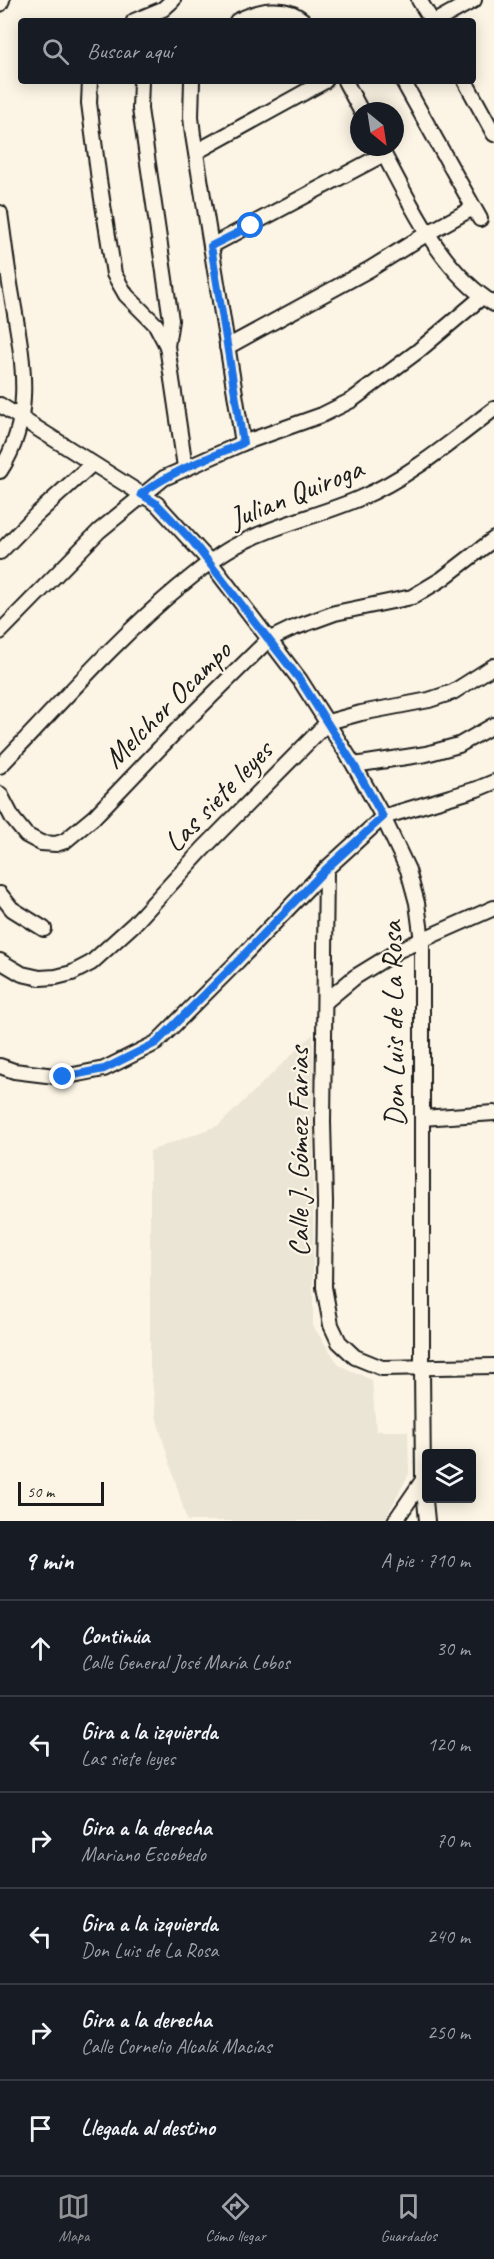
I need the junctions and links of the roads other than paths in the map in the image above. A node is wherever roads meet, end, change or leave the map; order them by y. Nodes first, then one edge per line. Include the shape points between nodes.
1 (419, 0) edge
2 (474, 0) edge
3 (165, 10) edge
4 (142, 18) edge
5 (243, 18) edge
6 (300, 18) edge
7 (432, 18) edge
8 (440, 18) edge
9 (90, 84) edge
10 (141, 84) edge
11 (192, 84) edge
12 (320, 84) edge
13 (347, 84) edge
14 (405, 84) edge
15 (467, 84) edge
16 (356, 102) edge
17 (494, 134) edge
18 (196, 152) junction
19 (373, 156) edge
20 (385, 156) edge
21 (0, 213) edge
22 (428, 233) junction
23 (211, 246) junction
24 (488, 301) edge
25 (167, 346) junction
26 (227, 347) junction
27 (0, 405) edge
28 (494, 409) edge
29 (21, 419) junction
30 (243, 443) junction
31 (92, 464) junction
32 (185, 467) junction
33 (0, 471) edge
34 (141, 494) junction
35 (494, 539) edge
36 (0, 552) edge
37 (210, 562) junction
38 (0, 632) edge
39 (268, 640) junction
40 (494, 666) edge
41 (328, 722) junction
42 (494, 726) edge
43 (354, 765) junction
44 (0, 766) edge
45 (494, 782) edge
46 (0, 794) edge
47 (383, 817) junction
48 (326, 869) junction
49 (0, 894) edge
50 (494, 908) edge
51 (44, 929) dead end
52 (422, 941) junction
53 (0, 961) edge
54 (326, 1002) junction
55 (0, 1066) edge
56 (494, 1113) edge
57 (422, 1118) junction
58 (494, 1366) edge
59 (422, 1368) junction
60 (423, 1449) edge
61 (422, 1481) edge
62 (425, 1503) edge
63 (395, 1521) edge
64 (427, 1521) edge

1 - 7 street
2 - 8 street
3 - 4 street
5 - 6 street via 268,10
9 - 25 street via 89,103 114,274 126,295 156,324
10 - 25 street via 140,109 171,320
11 - 18 street via 190,117
12 - 18 street
13 - 16 street
14 - 22 street via 477,214
15 - 17 street
18 - 23 street
19 - 23 street
20 - 22 street
21 - 29 street via 24,370
22 - 24 street via 455,270
22 - 26 street
23 - 26 street
24 - 30 street via 352,399 322,415
25 - 32 street
26 - 30 street
27 - 29 street, Don Luis de La Rosa
28 - 37 street, Julian Quiroga via 390,483 359,499 234,546
29 - 31 street, Don Luis de La Rosa
29 - 33 street via 16,440
30 - 32 street
31 - 34 street, Don Luis de La Rosa
31 - 36 street
32 - 34 street
34 - 37 street, Don Luis de La Rosa via 157,504
34 - 38 street via 59,570
35 - 39 street, Melchor Ocampo via 412,597 335,613
37 - 39 street, Don Luis de La Rosa
37 - 44 street, Julian Quiroga via 132,629
39 - 41 street, Don Luis de La Rosa
39 - 46 street, Melchor Ocampo via 94,817 65,841 41,843 26,835
40 - 41 street via 453,692
41 - 43 street, Don Luis de La Rosa
41 - 53 street, Las siete leyes via 134,924 91,963 72,973 40,978 22,974
42 - 43 street via 459,745
43 - 47 street, Don Luis de La Rosa
45 - 47 street
47 - 48 street
47 - 52 street, Don Luis de La Rosa via 408,870
48 - 54 street, Calle J. Gómez Farias
48 - 55 street via 156,1043 104,1069 63,1077
49 - 51 street via 12,909
50 - 52 street
52 - 54 street via 379,961
52 - 57 street, Don Luis de La Rosa
54 - 59 street, Calle J. Gómez Farias via 324,1287 331,1324 339,1342 355,1357 382,1368
56 - 57 street
57 - 59 street, Don Luis de La Rosa
58 - 59 street, Calle J. Gómez Farias
59 - 60 street, Don Luis de La Rosa
61 - 63 street
62 - 64 street, Don Luis de La Rosa

